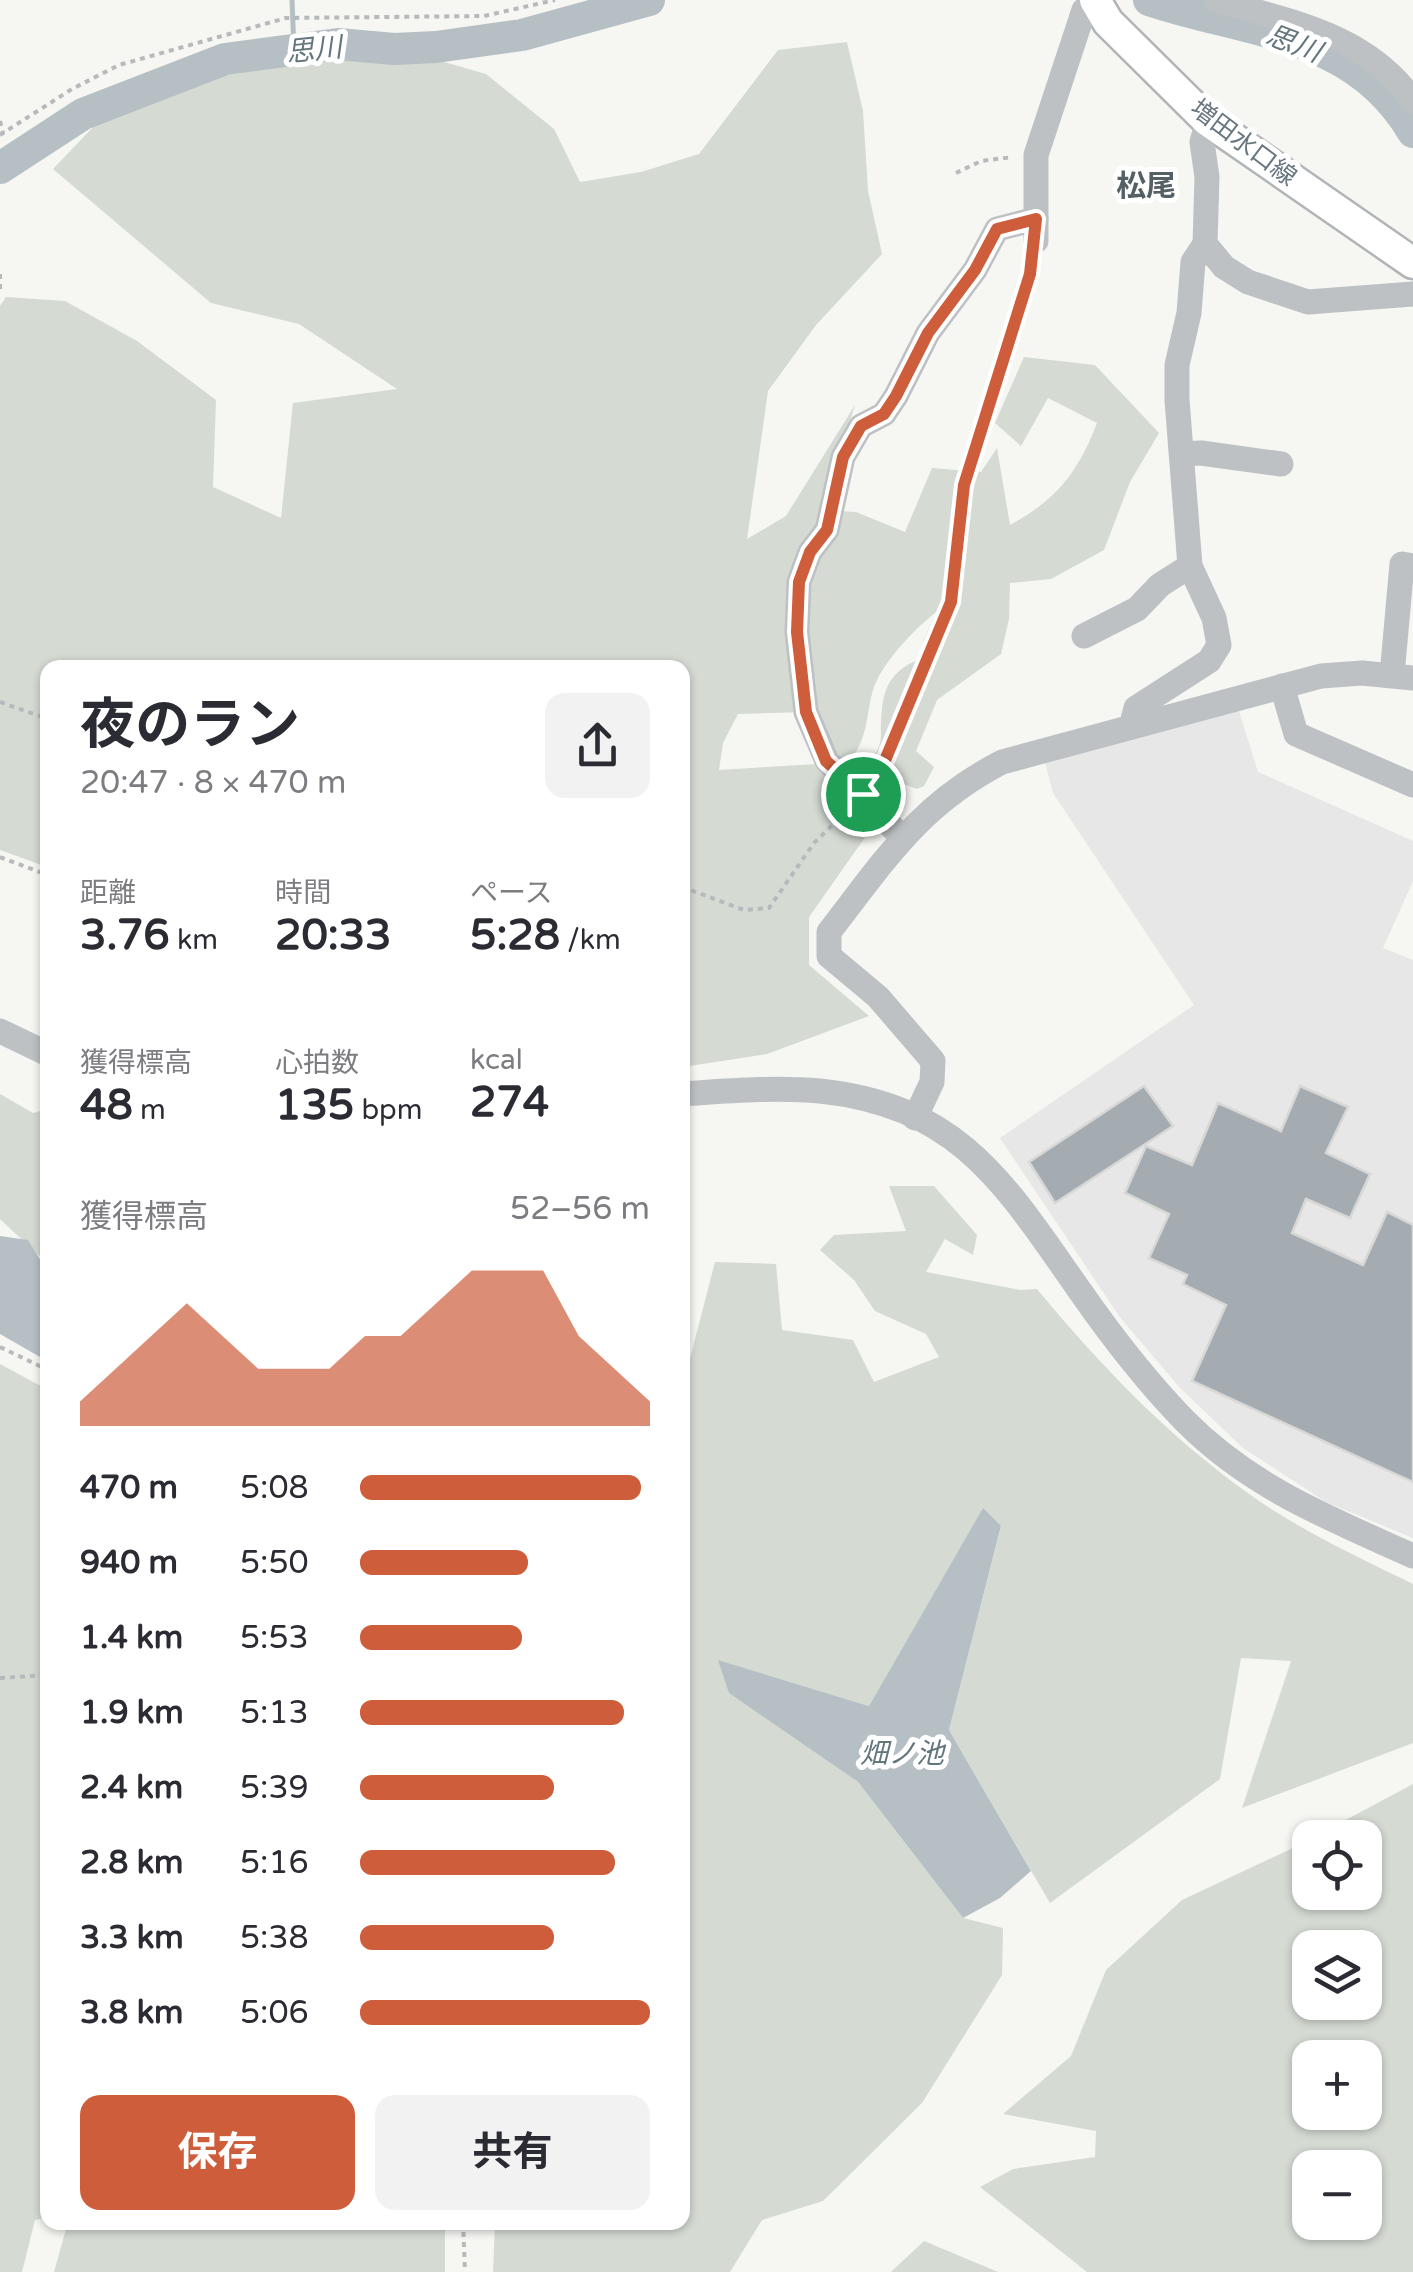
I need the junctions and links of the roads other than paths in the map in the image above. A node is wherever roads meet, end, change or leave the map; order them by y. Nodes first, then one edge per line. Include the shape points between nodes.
1 (1216, 0) edge
2 (1095, 2) edge
3 (1413, 101) edge
4 (1208, 122) junction
5 (1205, 244) junction
6 (1413, 263) edge
7 (1413, 294) edge
8 (1182, 454) junction
9 (1280, 464) dead end
10 (1190, 566) junction
11 (1413, 566) edge
12 (1084, 636) dead end
13 (1402, 677) edge
14 (1282, 686) junction
15 (1132, 727) junction
16 (1413, 785) edge
17 (902, 838) junction
18 (0, 1031) edge
19 (40, 1050) edge
20 (690, 1094) edge
21 (916, 1118) junction
22 (1413, 1556) edge

1 - 3 street via 1338,36 1382,66
2 - 4 main road, 増田水口線
2 - 17 street via 1084,10 1036,154 1036,230 997,229 884,414 861,426 843,457 827,530 799,582 806,712 826,761
4 - 5 street via 1202,142
4 - 6 main road, 増田水口線
5 - 7 street via 1248,282 1308,302
5 - 8 street via 1193,262 1176,364
8 - 9 street
8 - 10 street
10 - 12 street via 1138,609
10 - 15 street via 1219,634 1216,653 1136,708
11 - 13 street via 1402,564
13 - 14 street via 1338,674
14 - 15 street
14 - 16 street via 1296,734
15 - 17 street via 1002,762 945,797
17 - 21 street via 829,932 828,956 878,997 933,1061 932,1082
18 - 19 street
20 - 21 street via 820,1091
21 - 22 street via 953,1138 1001,1180 1145,1378 1215,1449 1297,1504

